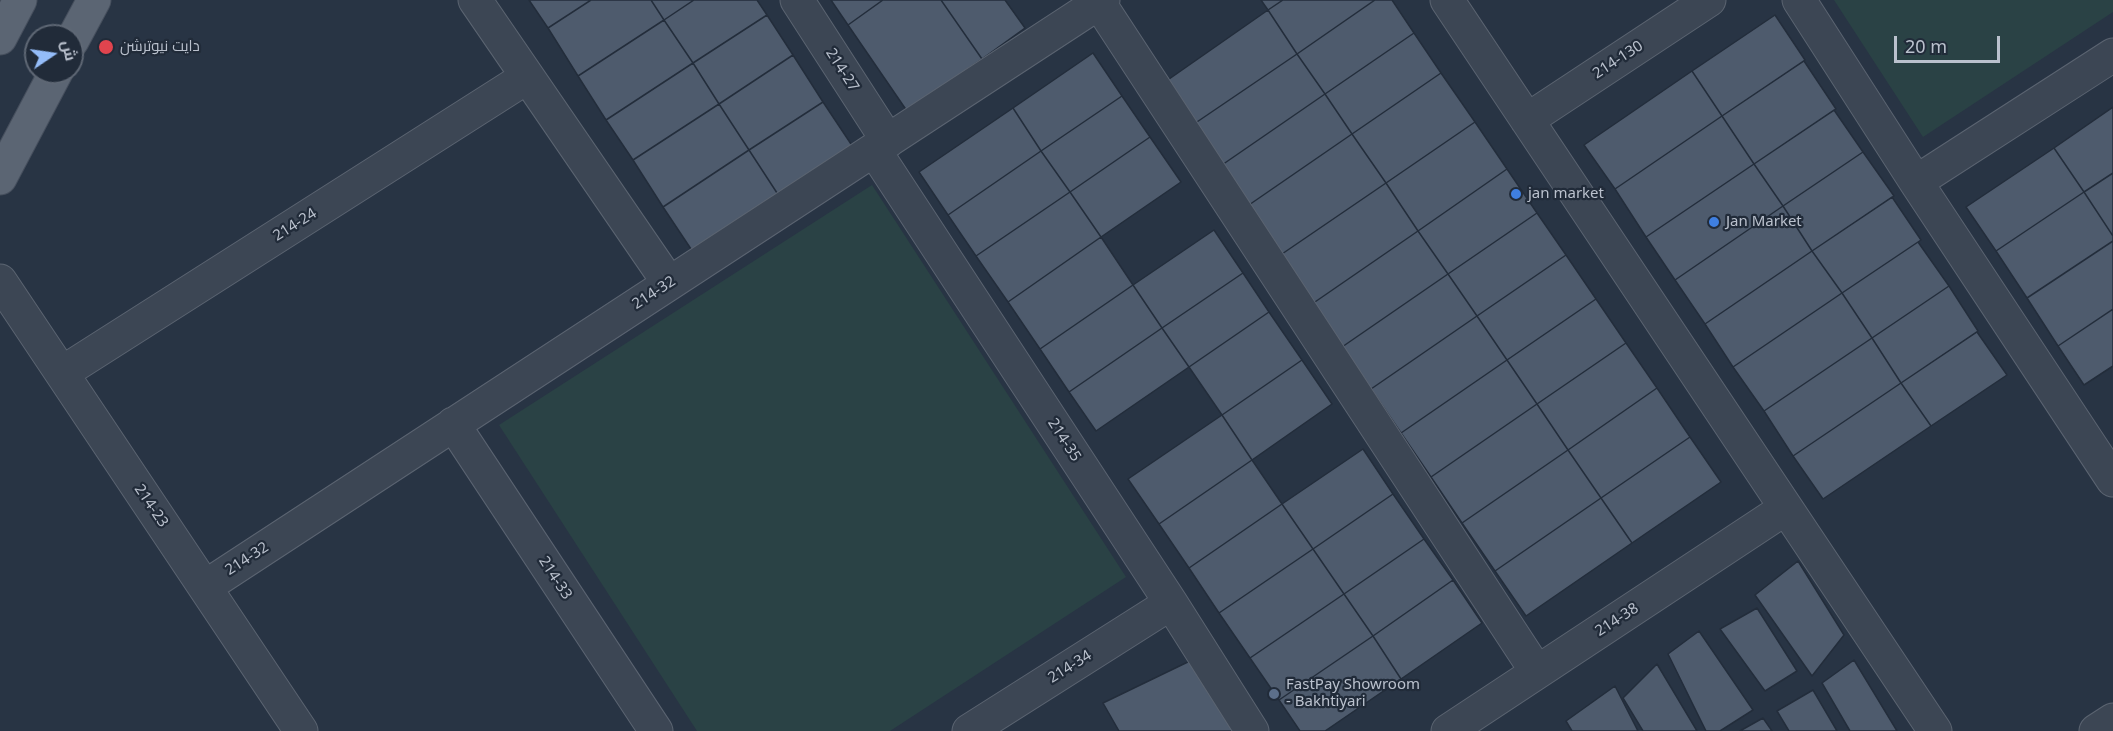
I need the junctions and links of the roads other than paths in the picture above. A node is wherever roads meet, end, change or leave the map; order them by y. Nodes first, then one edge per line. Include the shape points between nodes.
1 (20, 0) edge
2 (94, 0) edge
3 (475, 0) edge
4 (797, 0) edge
5 (1447, 0) edge
6 (1709, 0) edge
7 (1799, 0) edge
8 (1101, 1) edge
9 (81, 24) edge
10 (0, 38) edge
11 (2113, 55) edge
12 (527, 77) junction
13 (50, 84) edge
14 (1527, 120) junction
15 (881, 145) junction
16 (0, 178) edge
17 (1916, 182) junction
18 (0, 281) edge
19 (669, 283) junction
20 (62, 373) junction
21 (453, 424) junction
22 (2113, 480) edge
23 (1786, 508) junction
24 (205, 587) junction
25 (1172, 603) junction
26 (1537, 672) junction
27 (2113, 720) edge
28 (1931, 730) edge
29 (301, 731) edge
30 (656, 731) edge
31 (969, 731) edge
32 (1252, 731) edge
33 (1448, 731) edge
34 (2096, 731) edge

1 - 10 main road
2 - 9 main road
3 - 12 street
4 - 15 street, 214-27
5 - 14 street
6 - 14 street, 214-130
7 - 17 street
8 - 15 street, 214-32
8 - 26 street
11 - 17 street
12 - 19 street
12 - 20 street, 214-24
13 - 16 main road
14 - 23 street
15 - 19 street, 214-32
15 - 25 street, 214-35
17 - 22 street
18 - 20 street, 214-23
19 - 21 street, 214-32
20 - 24 street, 214-23
21 - 24 street, 214-32
21 - 30 street, 214-33
23 - 26 street, 214-38
23 - 28 street
24 - 29 street, 214-23
25 - 31 street, 214-34
25 - 32 street, 214-35
26 - 33 street, 214-38
27 - 34 street

